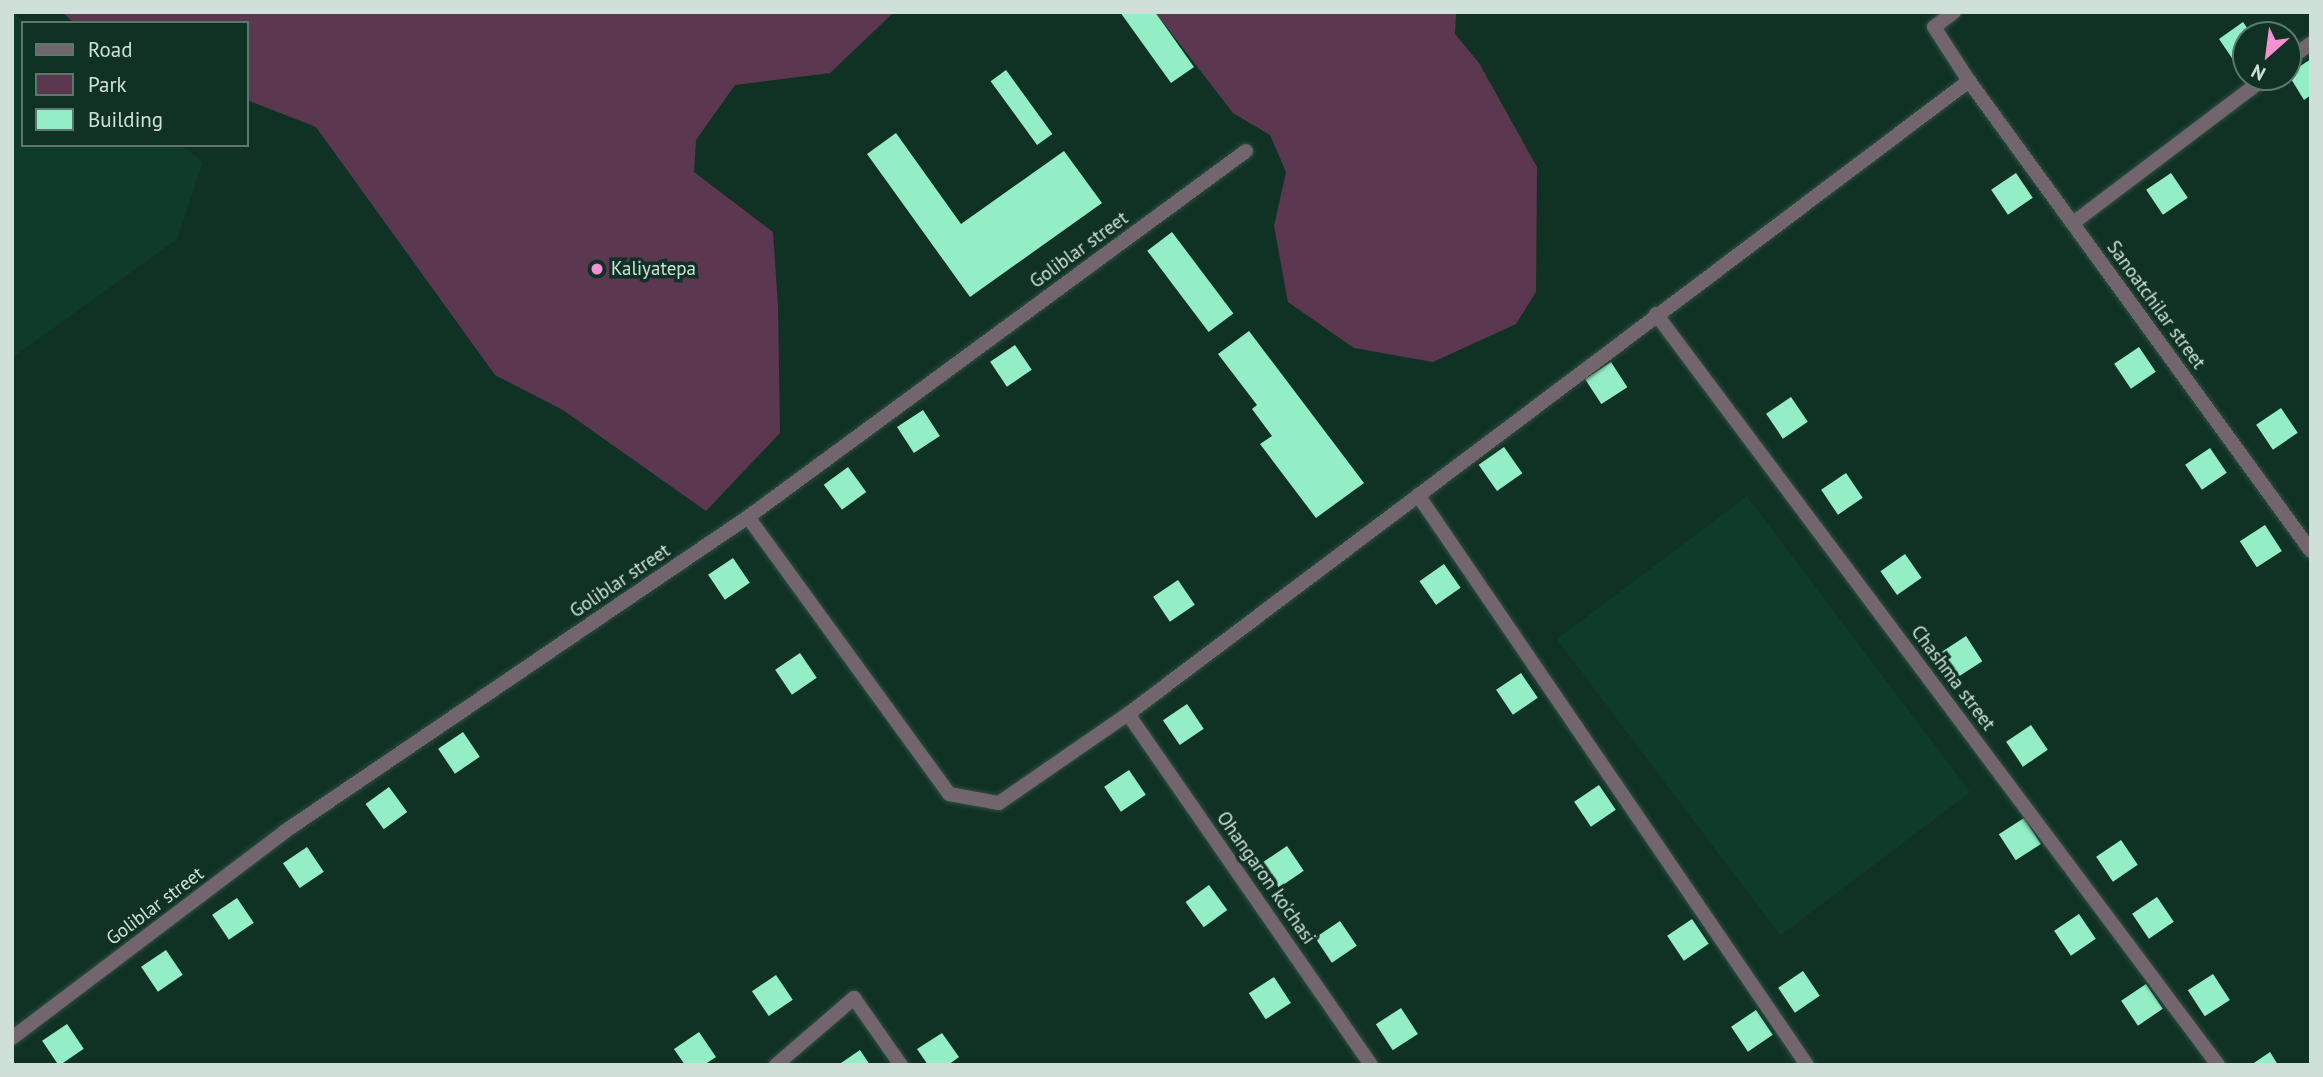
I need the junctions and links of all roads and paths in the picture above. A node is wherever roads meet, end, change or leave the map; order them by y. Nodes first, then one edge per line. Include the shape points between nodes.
1 (1954, 12) edge
2 (1969, 81) junction
3 (2247, 91) edge
4 (1246, 151) dead end
5 (2073, 223) junction
6 (1656, 314) junction
7 (1418, 495) junction
8 (748, 517) junction
9 (2311, 551) edge
10 (1128, 714) junction
11 (12, 1038) edge
12 (776, 1065) edge
13 (901, 1065) edge
14 (1371, 1065) edge
15 (1807, 1065) edge
16 (2218, 1065) edge

1 - 2 street, Sanoatchilar street via 1934,27
2 - 5 street, Sanoatchilar street
2 - 6 street
3 - 5 street
4 - 8 street, Goliblar street
5 - 9 street, Sanoatchilar street
6 - 7 street
6 - 16 street, Chashma street
7 - 10 street
7 - 15 street
8 - 10 street via 949,794 999,803
8 - 11 street, Goliblar street via 284,832
10 - 14 street, Ohangaron ko'chasi
12 - 13 street via 854,998

